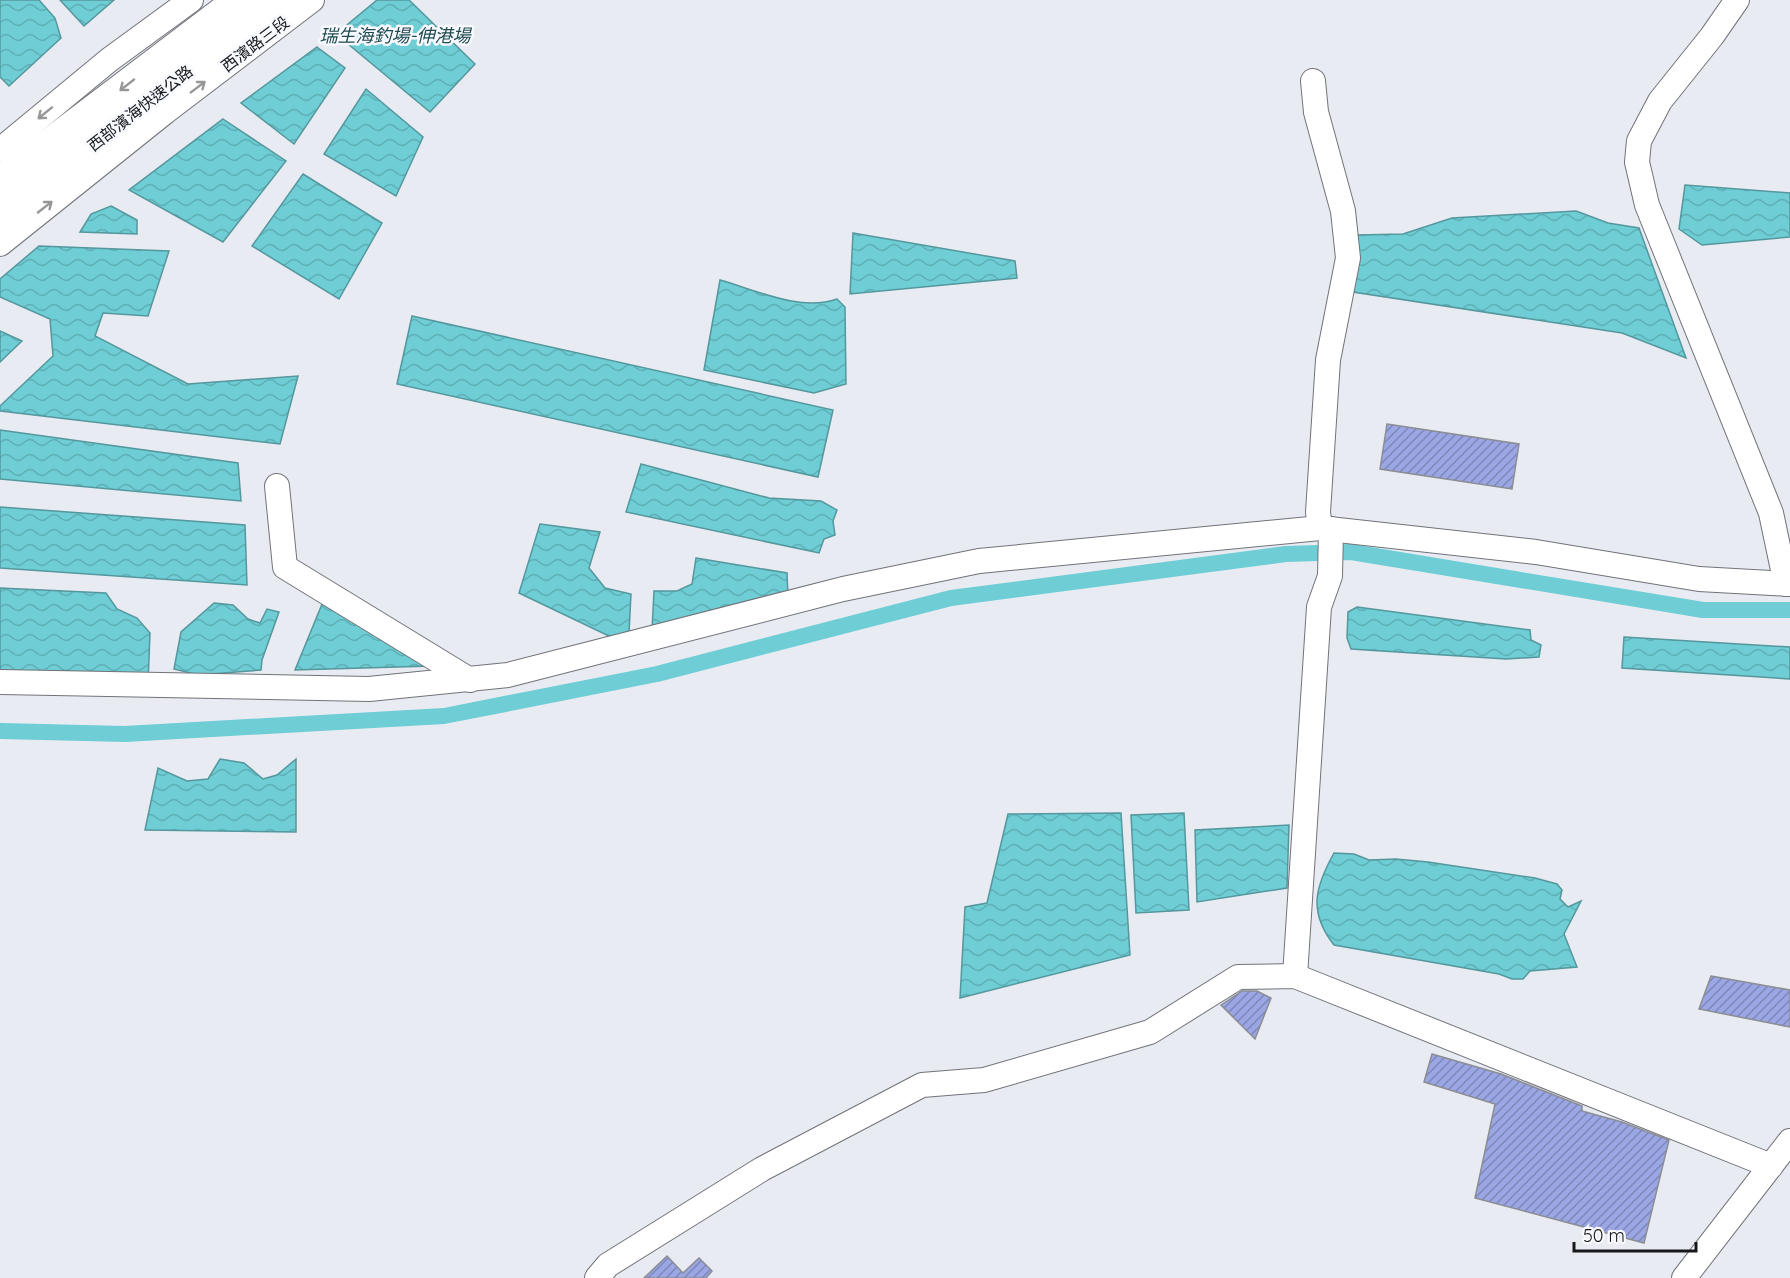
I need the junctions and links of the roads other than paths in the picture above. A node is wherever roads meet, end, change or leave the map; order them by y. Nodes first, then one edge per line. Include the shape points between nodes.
1 (191, 0) edge
2 (241, 0) edge
3 (284, 0) edge
4 (312, 0) edge
5 (1737, 0) edge
6 (1313, 81) dead end
7 (0, 150) edge
8 (0, 183) edge
9 (0, 220) edge
10 (0, 244) edge
11 (277, 486) dead end
12 (1326, 528) junction
13 (1788, 584) edge
14 (470, 680) junction
15 (0, 682) edge
16 (1295, 976) junction
17 (1790, 1142) edge
18 (1771, 1166) junction
19 (597, 1278) edge
20 (1684, 1278) edge

1 -> 7 street
2 -> 8 highway, 西部濱海快速公路
3 - 9 highway, 西部濱海快速公路 via 136,109
10 -> 4 street, 西濱路三段
5 - 13 street via 1660,100 1639,141 1637,162 1647,205 1771,513
6 - 12 street via 1316,112 1343,211 1348,258 1328,360 1318,512
11 - 14 street via 285,567
12 - 13 street via 1536,552 1699,579
12 - 14 street via 979,561 843,589 508,675
12 - 16 street via 1330,576 1319,607
14 - 15 street via 369,689
16 - 18 street
16 - 19 street via 1238,977 1150,1032 984,1080 922,1085 752,1175 608,1265
17 - 18 street
18 - 20 street

